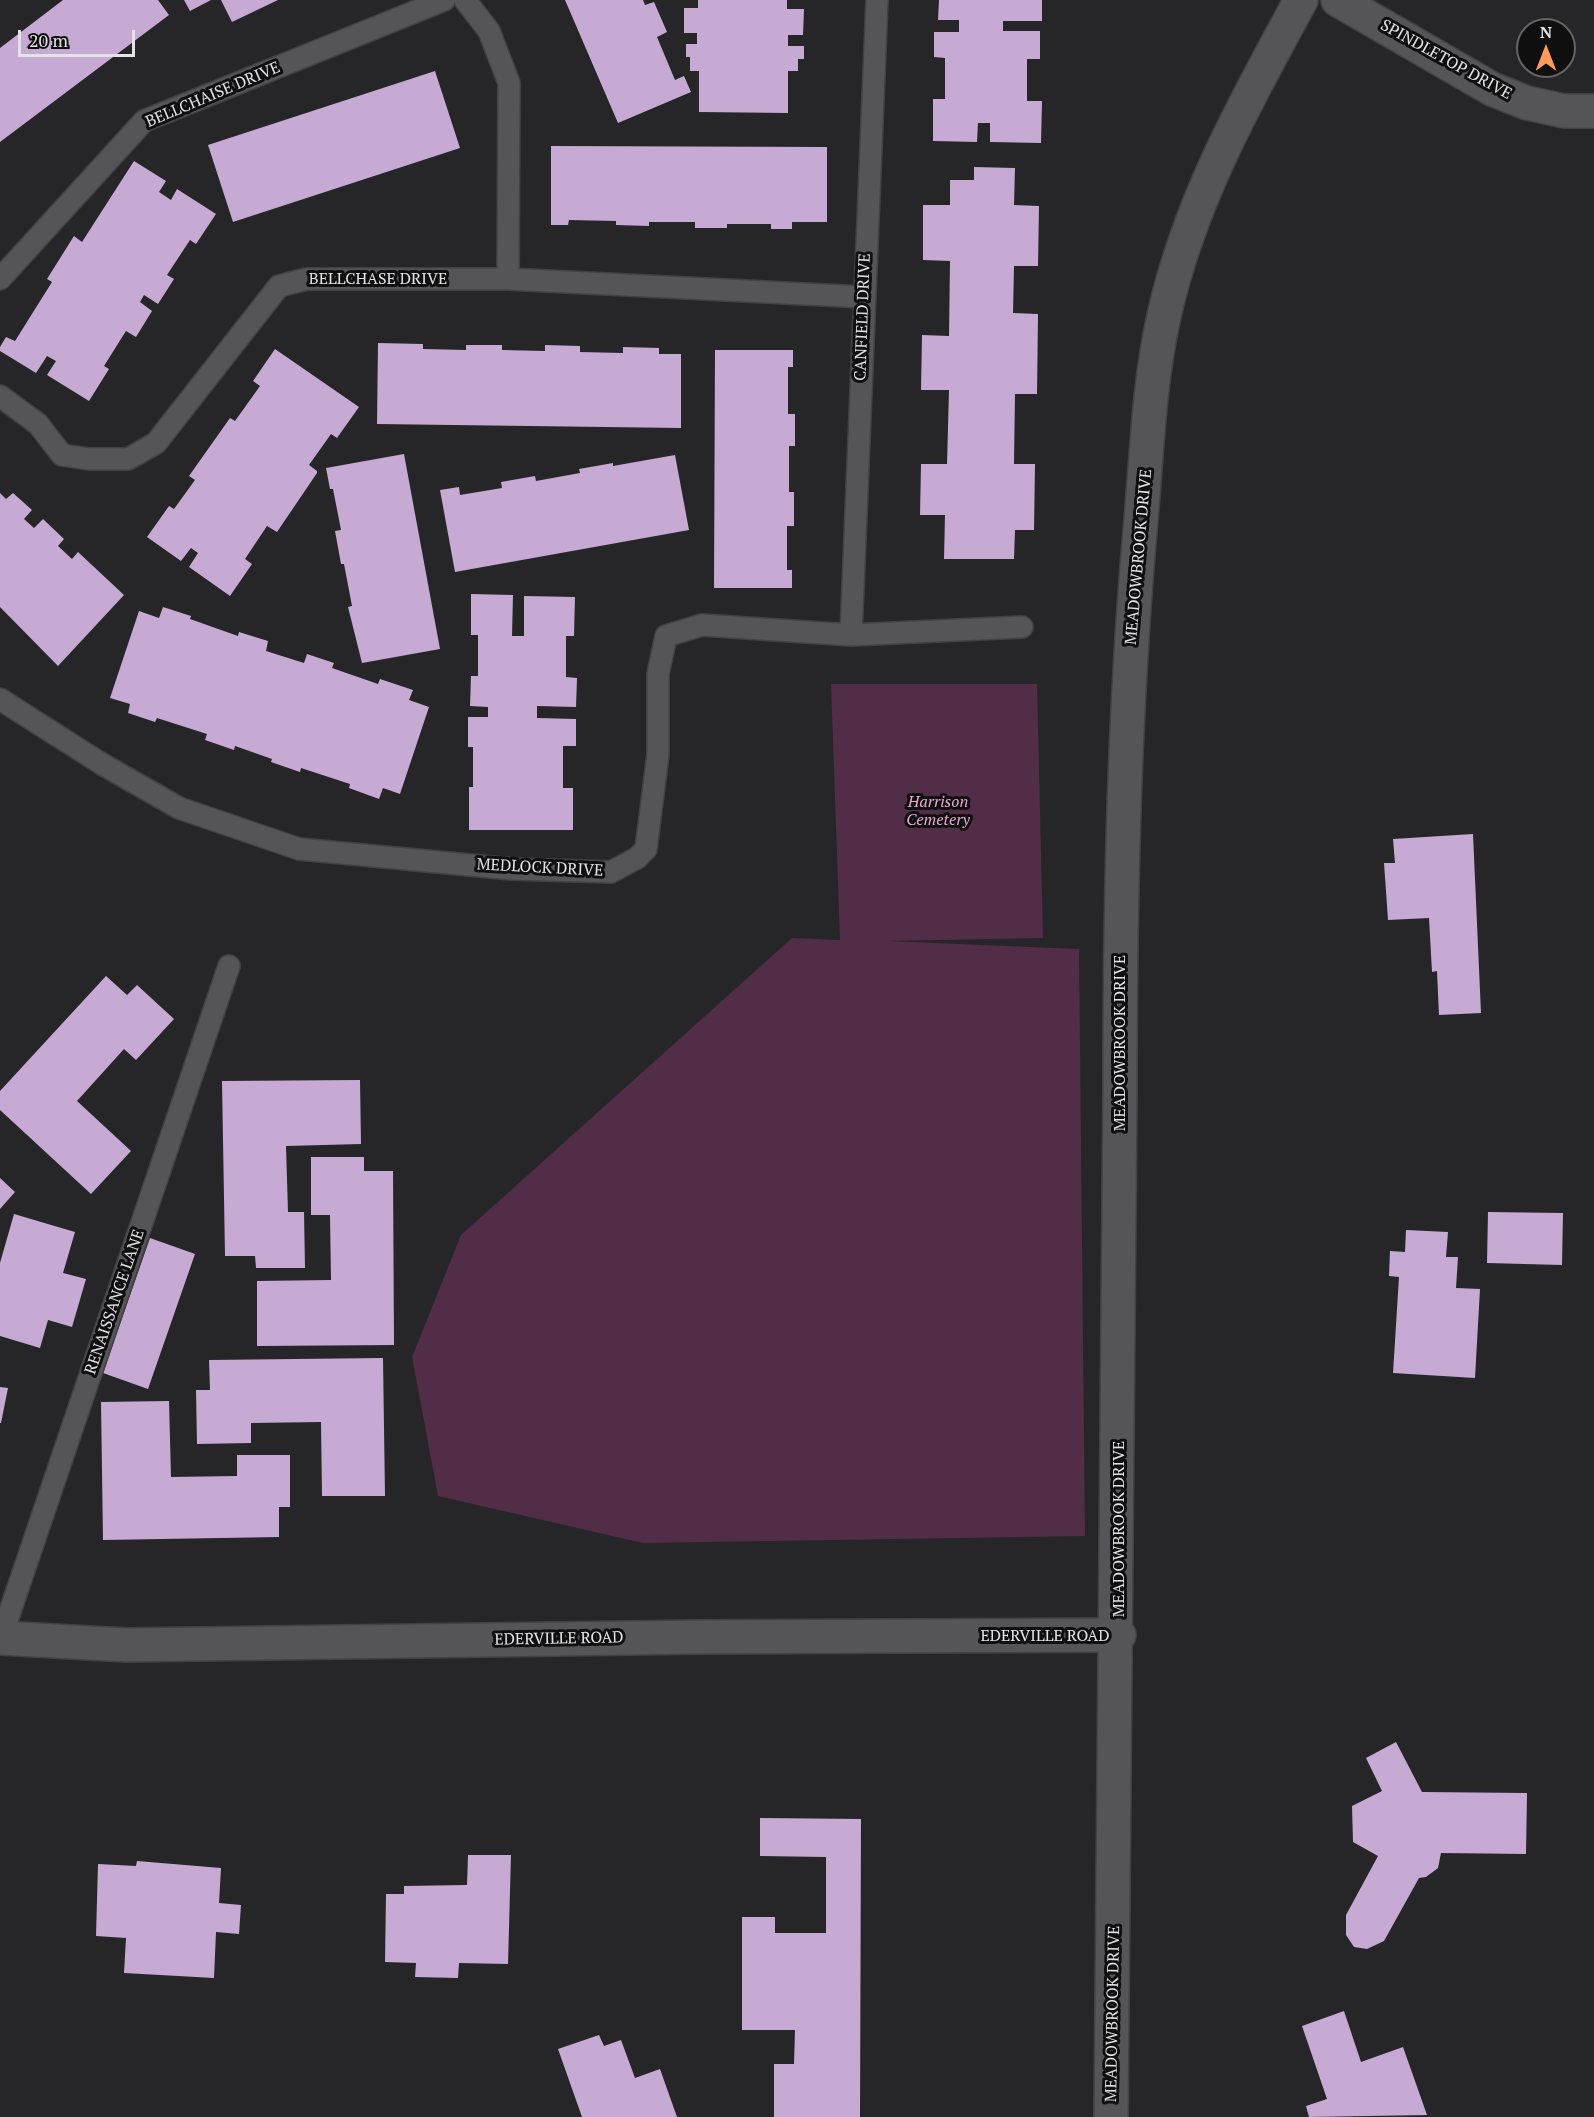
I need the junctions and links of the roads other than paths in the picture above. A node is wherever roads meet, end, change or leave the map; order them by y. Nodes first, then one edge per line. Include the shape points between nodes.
1 (444, 0) edge
2 (465, 0) edge
3 (877, 0) edge
4 (1301, 0) edge
5 (1338, 0) edge
6 (1594, 111) edge
7 (0, 279) edge
8 (508, 279) junction
9 (864, 297) junction
10 (0, 396) edge
11 (1022, 627) dead end
12 (851, 635) junction
13 (0, 699) edge
14 (229, 966) dead end
15 (1119, 1635) junction
16 (1, 1638) edge
17 (1111, 2117) edge

1 - 7 lane, BELLCHAISE DRIVE via 144,121
2 - 8 lane via 489,31 509,83
3 - 9 lane, CANFIELD DRIVE
4 - 15 street, MEADOWBROOK DRIVE via 1233,124 1193,218 1165,313 1154,371 1132,621 1120,936
5 - 6 street, SPINDLETOP DRIVE via 1491,89 1527,103 1564,111
8 - 9 lane, BELLCHASE DRIVE
8 - 10 lane, BELLCHASE DRIVE via 307,279 279,286 156,443 128,459 62,455 38,424
9 - 12 lane, CANFIELD DRIVE
11 - 12 lane, MEDLOCK DRIVE
12 - 13 lane, MEDLOCK DRIVE via 702,625 666,636 658,674 658,754 646,849 638,858 611,872 512,869 299,849 179,808
14 - 16 lane, RENAISSANCE LANE
15 - 16 street, EDERVILLE ROAD via 126,1645
15 - 17 street, MEADOWBROOK DRIVE

